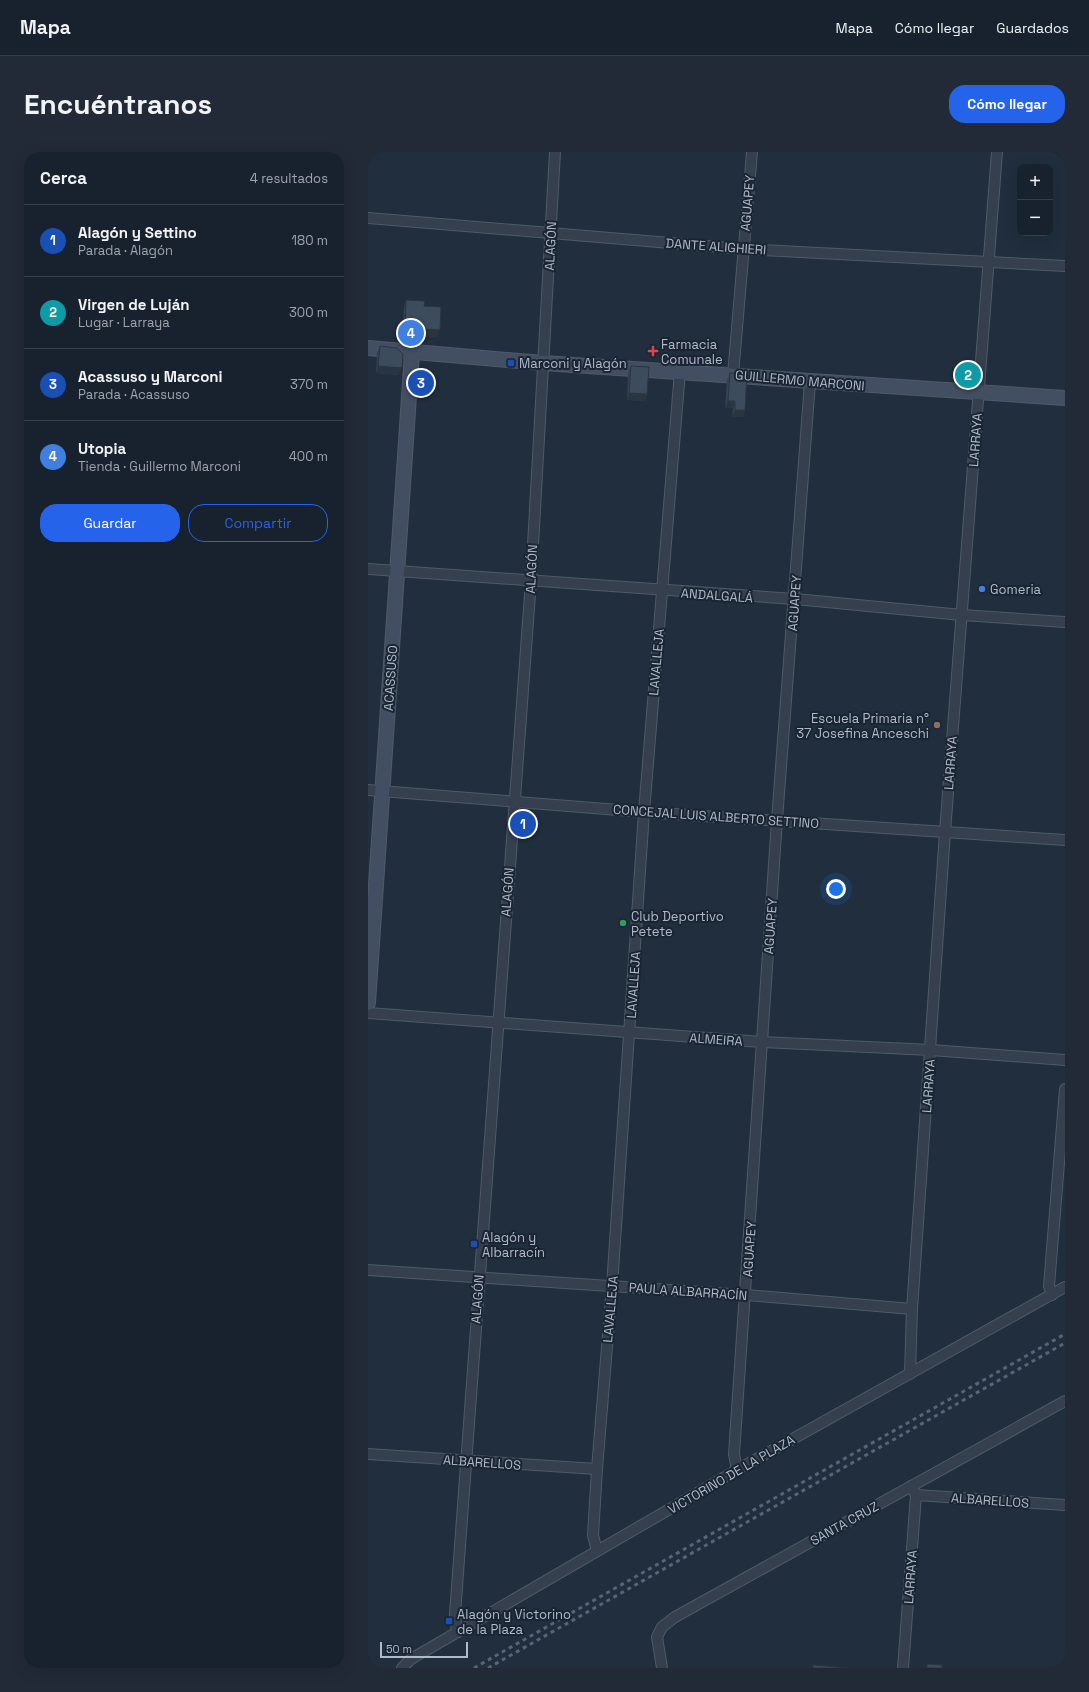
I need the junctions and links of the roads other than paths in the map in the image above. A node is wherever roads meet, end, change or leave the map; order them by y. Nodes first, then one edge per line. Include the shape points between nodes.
1 (556, 152) edge
2 (752, 152) edge
3 (996, 152) edge
4 (368, 218) edge
5 (550, 234) junction
6 (743, 249) junction
7 (987, 261) junction
8 (1065, 266) edge
9 (368, 348) edge
10 (412, 352) junction
11 (543, 363) junction
12 (680, 372) junction
13 (733, 375) junction
14 (810, 382) junction
15 (978, 392) junction
16 (1065, 398) edge
17 (368, 569) edge
18 (397, 571) junction
19 (531, 582) junction
20 (662, 591) junction
21 (795, 599) junction
22 (962, 615) junction
23 (1065, 622) edge
24 (368, 790) edge
25 (382, 791) junction
26 (514, 801) junction
27 (644, 812) junction
28 (777, 820) junction
29 (945, 832) junction
30 (1065, 840) edge
31 (368, 1003) edge
32 (368, 1012) edge
33 (498, 1021) junction
34 (630, 1033) junction
35 (762, 1042) junction
36 (931, 1050) junction
37 (1065, 1060) edge
38 (1065, 1089) edge
39 (368, 1270) edge
40 (479, 1277) junction
41 (612, 1286) junction
42 (1065, 1287) edge
43 (746, 1295) junction
44 (1052, 1295) junction
45 (912, 1310) junction
46 (910, 1374) junction
47 (1065, 1401) edge
48 (368, 1454) edge
49 (466, 1461) junction
50 (597, 1469) junction
51 (737, 1470) junction
52 (914, 1490) junction
53 (1065, 1505) edge
54 (597, 1551) junction
55 (457, 1632) junction
56 (402, 1668) edge
57 (662, 1668) edge
58 (903, 1668) edge

1 - 5 street, ALAGÓN
2 - 6 street, AGUAPEY
3 - 7 street, LARRAYA
4 - 5 street, DANTE ALIGHIERI
5 - 6 street, DANTE ALIGHIERI
5 - 11 street, ALAGÓN
6 - 7 street, DANTE ALIGHIERI
6 - 13 street, AGUAPEY
7 - 8 street, DANTE ALIGHIERI
7 - 15 street, LARRAYA
9 - 10 street, GUILLERMO MARCONI
10 - 11 street, GUILLERMO MARCONI
10 - 18 street, ACASSUSO
11 - 12 street, GUILLERMO MARCONI
11 - 19 street, ALAGÓN
12 - 13 street, GUILLERMO MARCONI
12 - 20 street, LAVALLEJA
13 - 14 street, GUILLERMO MARCONI
14 - 15 street, GUILLERMO MARCONI
14 - 21 street, AGUAPEY
15 - 16 street, GUILLERMO MARCONI
15 - 22 street, LARRAYA
17 - 18 street, ANDALGALÁ
18 - 19 street, ANDALGALÁ
18 - 25 street, ACASSUSO
19 - 20 street, ANDALGALÁ
19 - 26 street, ALAGÓN
20 - 21 street, ANDALGALÁ
20 - 27 street, LAVALLEJA
21 - 22 street, ANDALGALÁ
21 - 28 street, AGUAPEY
22 - 23 street, ANDALGALÁ
22 - 29 street, LARRAYA
24 - 25 street, CONCEJAL LUIS ALBERTO SETTINO
25 - 26 street, CONCEJAL LUIS ALBERTO SETTINO
25 - 31 street, ACASSUSO
26 - 27 street, CONCEJAL LUIS ALBERTO SETTINO
26 - 33 street, ALAGÓN
27 - 28 street, CONCEJAL LUIS ALBERTO SETTINO
27 - 34 street, LAVALLEJA
28 - 29 street, CONCEJAL LUIS ALBERTO SETTINO
28 - 35 street, AGUAPEY
29 - 30 street, CONCEJAL LUIS ALBERTO SETTINO
29 - 36 street, LARRAYA
32 - 33 street, ALMEIRA
33 - 34 street, ALMEIRA
33 - 40 street, ALAGÓN
34 - 35 street, ALMEIRA
34 - 41 street, LAVALLEJA
35 - 36 street, ALMEIRA
35 - 43 street, AGUAPEY
36 - 37 street, ALMEIRA
36 - 45 street, LARRAYA
38 - 44 street via 1049,1286
39 - 40 street, PAULA ALBARRACÍN
40 - 41 street, PAULA ALBARRACÍN
40 - 49 street, ALAGÓN
41 - 43 street, PAULA ALBARRACÍN
41 - 50 street, LAVALLEJA
42 - 44 street, VICTORINO DE LA PLAZA
43 - 45 street, PAULA ALBARRACÍN
43 - 51 street, AGUAPEY via 734,1454
44 - 46 street, VICTORINO DE LA PLAZA
45 - 46 street, LARRAYA
46 - 51 street, VICTORINO DE LA PLAZA
47 - 52 street, SANTA CRUZ
48 - 49 street, ALBARELLOS
49 - 50 street, ALBARELLOS
49 - 55 street, ALAGÓN via 455,1614
50 - 54 street, LAVALLEJA via 593,1535
51 - 54 street, VICTORINO DE LA PLAZA
52 - 53 street, ALBARELLOS
52 - 57 street, SANTA CRUZ via 675,1617 662,1627 658,1637
52 - 58 street, LARRAYA
54 - 55 street, VICTORINO DE LA PLAZA
55 - 56 street, VICTORINO DE LA PLAZA via 410,1659

